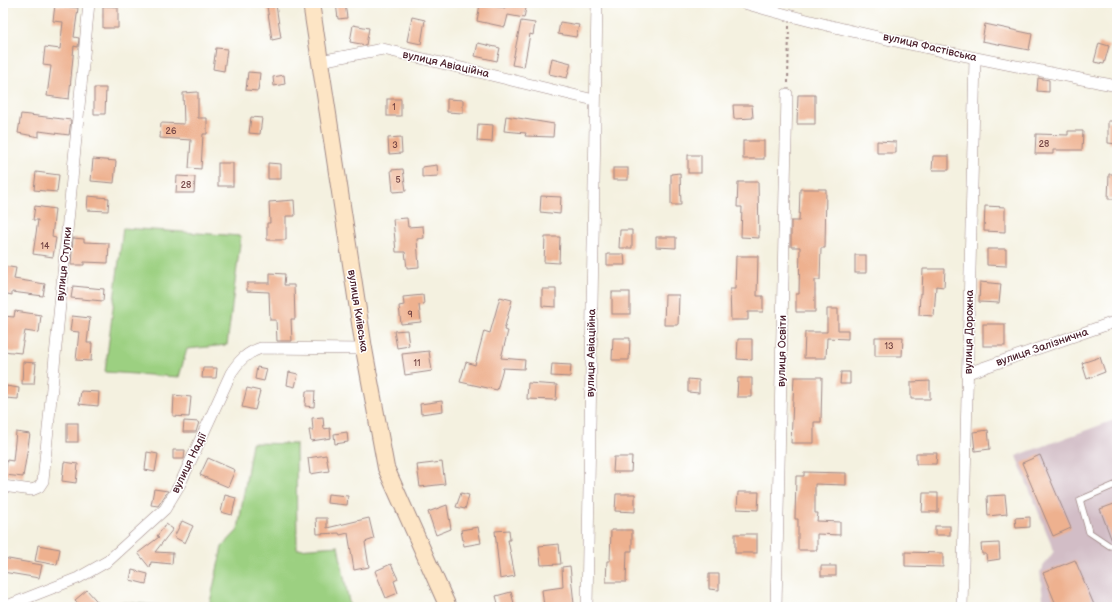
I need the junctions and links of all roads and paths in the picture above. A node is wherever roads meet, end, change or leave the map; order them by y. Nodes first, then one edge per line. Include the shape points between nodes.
1 (89, 3) edge
2 (311, 3) edge
3 (596, 3) edge
4 (744, 3) edge
5 (790, 16) junction
6 (975, 58) junction
7 (320, 61) junction
8 (1117, 86) edge
9 (787, 94) joint
10 (594, 100) junction
11 (1117, 321) edge
12 (364, 349) junction
13 (968, 373) junction
14 (1117, 484) edge
15 (3, 486) edge
16 (1117, 544) edge
17 (4, 607) edge
18 (448, 607) edge
19 (587, 607) edge
20 (776, 607) edge
21 (962, 607) edge

1 - 15 street, вулиця Ступки via 43,481 39,487 32,490
2 - 7 street, вулиця Київська
3 - 10 street, вулиця Авіаційна
4 - 5 street, вулиця Фастівська
5 - 6 street, вулиця Фастівська
5 - 9 path
6 - 8 street, вулиця Фастівська
6 - 13 street, вулиця Дорожна
7 - 10 street, вулиця Авіаційна via 383,49
7 - 12 street, вулиця Київська
9 - 20 street, вулиця Освіти
10 - 19 street, вулиця Авіаційна
11 - 13 street, вулиця Залізнична
12 - 17 street, вулиця Надії via 261,348 250,351 231,373 180,484 165,509 108,561 78,578
12 - 18 street, вулиця Київська via 386,468
13 - 21 street, вулиця Дорожна
14 - 16 lane via 1080,500 1089,532 1110,546

